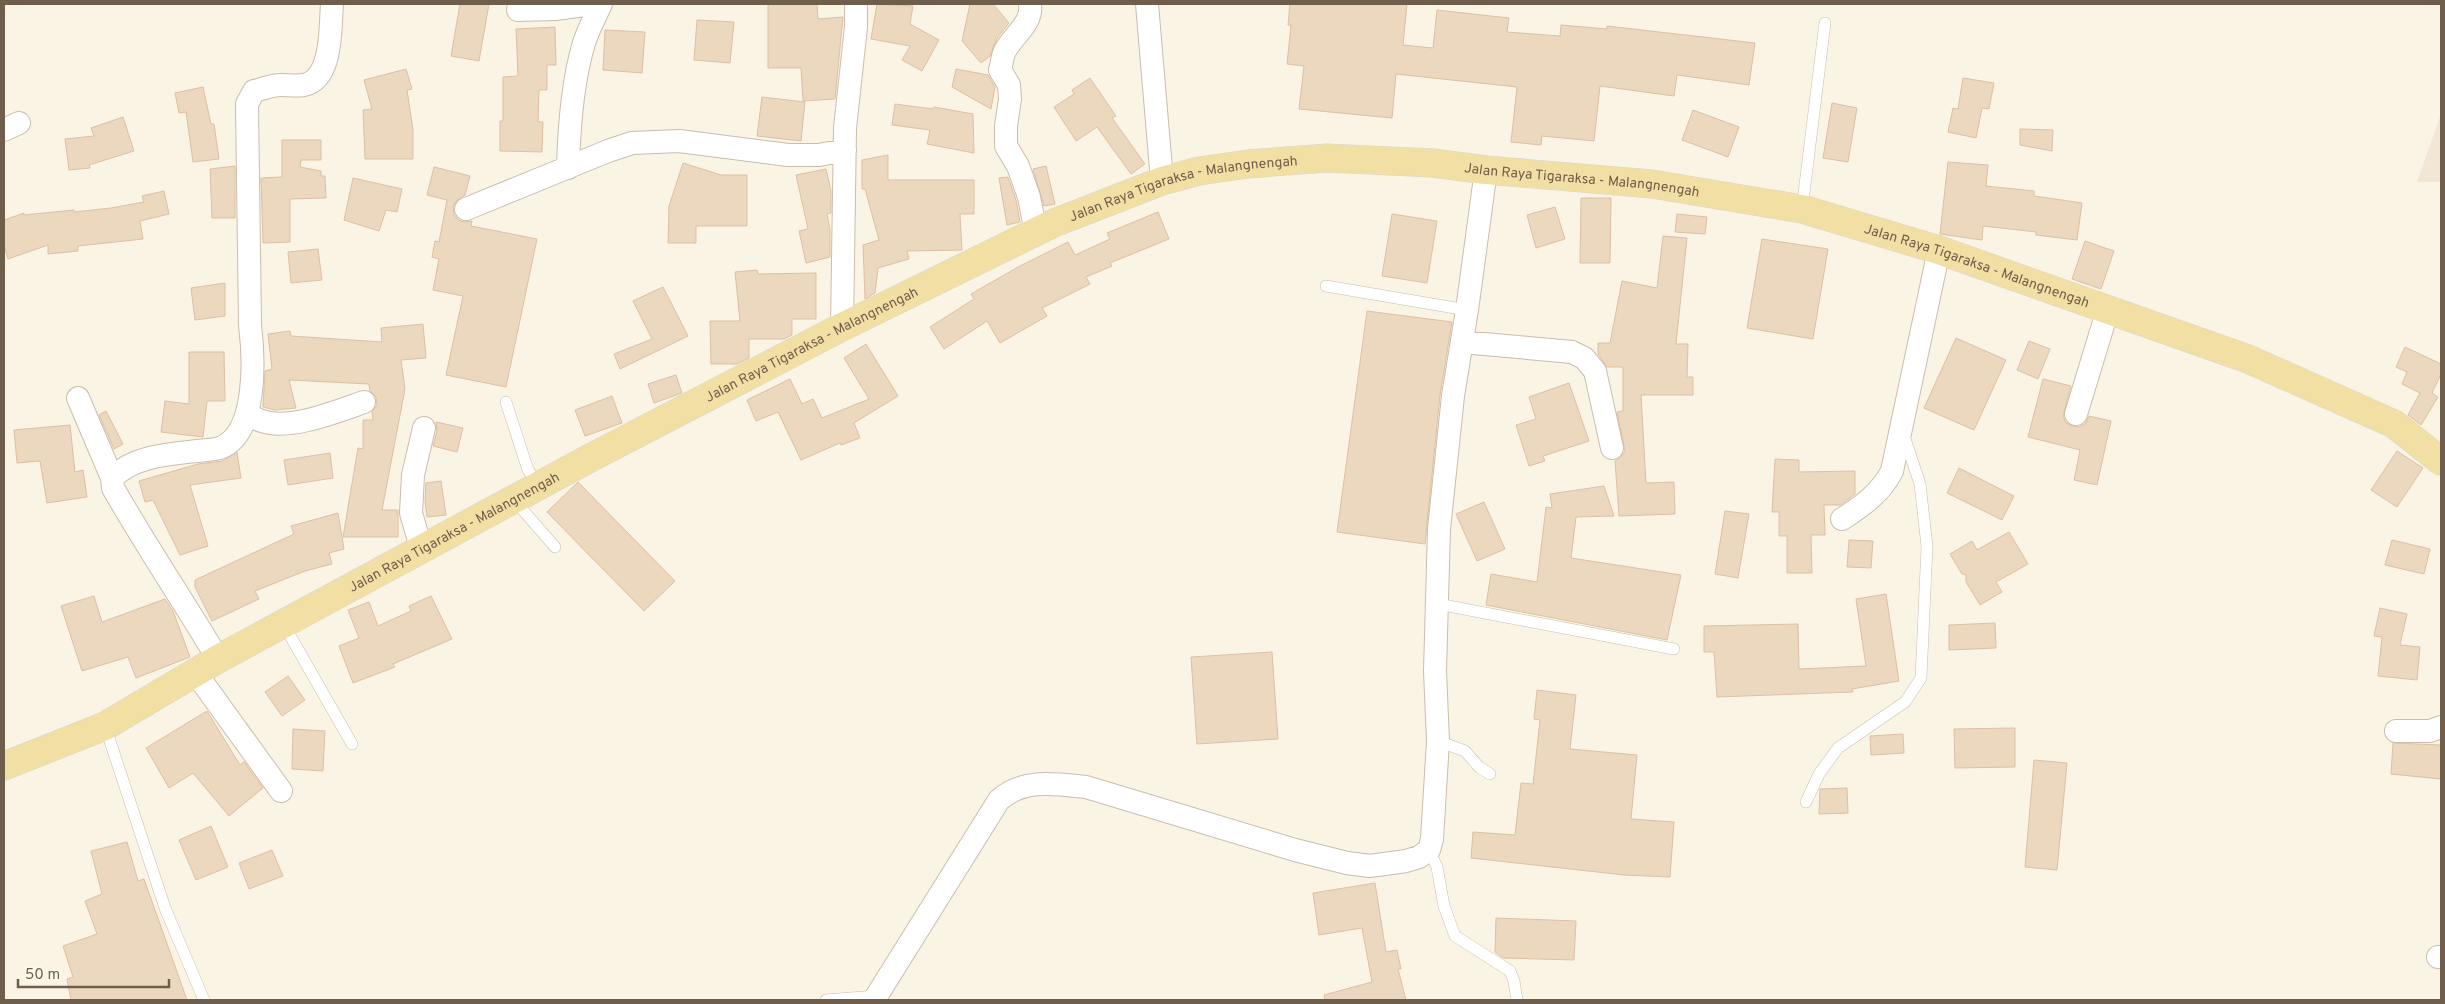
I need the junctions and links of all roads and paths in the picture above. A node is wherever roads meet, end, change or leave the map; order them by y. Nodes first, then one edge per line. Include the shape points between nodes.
1 (332, 4) edge
2 (519, 4) edge
3 (592, 4) edge
4 (600, 4) edge
5 (856, 4) edge
6 (1030, 4) edge
7 (1147, 4) edge
8 (1825, 23) dead end
9 (846, 150) junction
10 (568, 168) junction
11 (1486, 170) junction
12 (1162, 181) junction
13 (466, 209) dead end
14 (1802, 209) junction
15 (1036, 233) junction
16 (1939, 250) junction
17 (1326, 286) dead end
18 (1467, 310) junction
19 (2108, 310) junction
20 (842, 327) junction
21 (1462, 342) junction
22 (78, 398) dead end
23 (364, 402) dead end
24 (506, 402) dead end
25 (248, 414) junction
26 (2076, 414) dead end
27 (424, 428) dead end
28 (1902, 430) junction
29 (1612, 448) dead end
30 (2441, 462) edge
31 (112, 478) junction
32 (539, 486) junction
33 (514, 500) junction
34 (1842, 519) dead end
35 (555, 547) dead end
36 (422, 551) junction
37 (1438, 604) junction
38 (284, 625) junction
39 (1674, 649) dead end
40 (207, 666) junction
41 (105, 726) junction
42 (2441, 727) edge
43 (2396, 731) dead end
44 (1438, 741) junction
45 (352, 744) dead end
46 (4, 766) edge
47 (1490, 774) dead end
48 (281, 791) dead end
49 (1806, 802) dead end
50 (1429, 850) junction
51 (875, 998) edge
52 (204, 1000) edge
53 (826, 1000) edge
54 (1516, 1000) edge

1 - 25 street via 328,45 323,70 317,80 304,85 278,85 254,90 247,104 253,352
2 - 3 street via 518,10
4 - 10 street via 584,42 574,89 568,130
5 - 9 street via 845,128
6 - 15 street via 1024,28 1004,52 1000,70 1010,92 1006,146 1018,166 1029,196
7 - 12 street
8 - 14 lane
9 - 10 street via 788,156 648,141 608,151
9 - 20 street
10 - 13 street
11 - 12 main road, Jalan Raya Tigaraksa - Malangnengah via 1432,162 1327,158 1199,171
11 - 14 main road, Jalan Raya Tigaraksa - Malangnengah via 1652,184
11 - 18 street
12 - 15 main road, Jalan Raya Tigaraksa - Malangnengah
14 - 16 main road, Jalan Raya Tigaraksa - Malangnengah
15 - 20 main road, Jalan Raya Tigaraksa - Malangnengah
16 - 19 main road, Jalan Raya Tigaraksa - Malangnengah
16 - 28 street
17 - 18 lane
18 - 21 street
19 - 26 street
19 - 30 main road, Jalan Raya Tigaraksa - Malangnengah via 2248,359 2372,412 2394,424
20 - 32 main road, Jalan Raya Tigaraksa - Malangnengah
21 - 29 street via 1572,352 1584,358 1595,371
21 - 37 street via 1439,529
22 - 31 street
23 - 25 street via 292,423 262,422
24 - 32 lane via 528,470
25 - 31 street via 230,442 220,448 153,456 121,469
27 - 36 street via 412,475 411,513
28 - 34 street via 1887,480 1864,505
28 - 49 lane via 1920,484 1928,546 1921,678 1905,702 1838,748 1819,774
31 - 40 street via 113,488 143,540 185,603
32 - 33 main road, Jalan Raya Tigaraksa - Malangnengah
33 - 35 lane
33 - 36 main road, Jalan Raya Tigaraksa - Malangnengah
36 - 38 main road, Jalan Raya Tigaraksa - Malangnengah
37 - 39 lane
37 - 44 street via 1435,671
38 - 40 main road, Jalan Raya Tigaraksa - Malangnengah
38 - 45 lane
40 - 41 main road, Jalan Raya Tigaraksa - Malangnengah
40 - 48 street
41 - 46 main road, Jalan Raya Tigaraksa - Malangnengah
41 - 52 lane via 165,908
42 - 43 street via 2430,731
44 - 47 lane via 1465,751
44 - 50 street
50 - 51 street via 1419,857 1394,864 1370,866 1348,863 1086,787 1059,784 1009,791 999,800
50 - 54 lane via 1437,866 1444,906 1455,936 1510,971
51 - 53 lane

